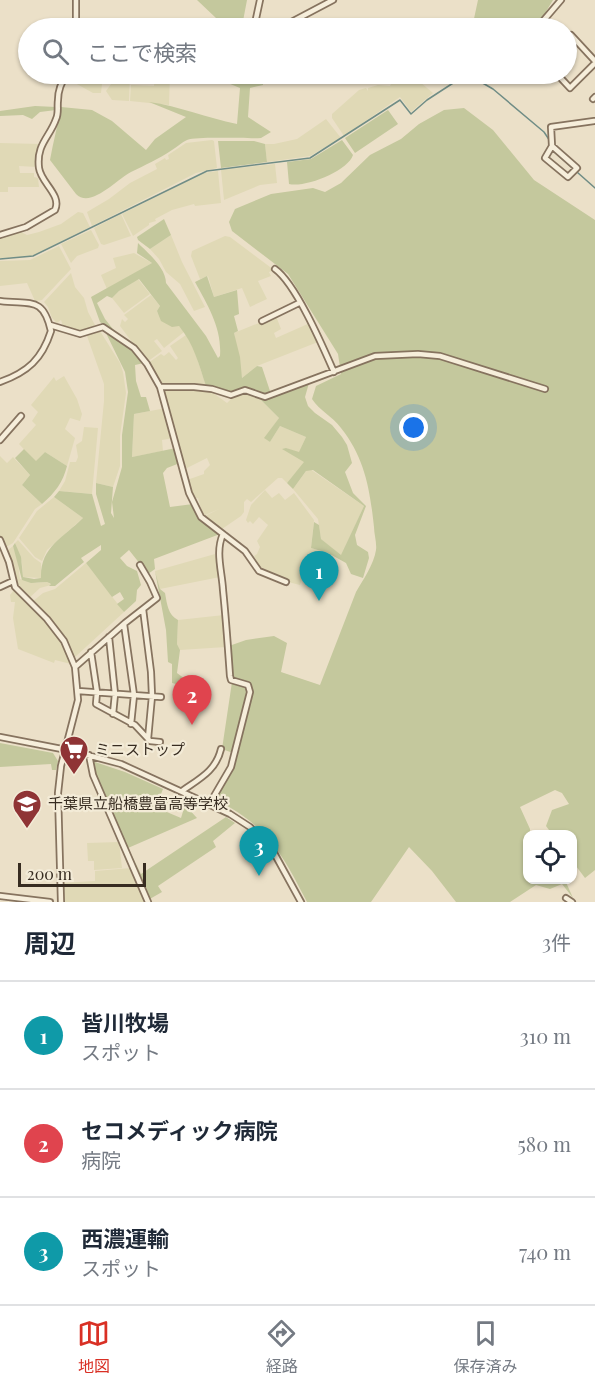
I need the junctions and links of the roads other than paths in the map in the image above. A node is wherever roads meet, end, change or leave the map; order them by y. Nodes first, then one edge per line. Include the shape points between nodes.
1 (76, 0) edge
2 (260, 0) edge
3 (333, 0) edge
4 (561, 0) edge
5 (76, 18) edge
6 (256, 18) edge
7 (299, 18) edge
8 (546, 18) edge
9 (577, 42) edge
10 (595, 62) edge
11 (577, 81) edge
12 (63, 84) edge
13 (595, 122) edge
14 (552, 146) junction
15 (0, 235) edge
16 (275, 269) dead end
17 (0, 301) edge
18 (299, 303) junction
19 (262, 321) dead end
20 (50, 325) junction
21 (334, 372) junction
22 (0, 382) edge
23 (160, 387) junction
24 (545, 389) dead end
25 (21, 416) dead end
26 (0, 441) edge
27 (223, 534) junction
28 (0, 540) edge
29 (140, 565) dead end
30 (13, 581) junction
31 (286, 582) dead end
32 (0, 587) edge
33 (143, 609) junction
34 (124, 624) junction
35 (109, 637) junction
36 (91, 652) junction
37 (75, 667) junction
38 (78, 690) junction
39 (97, 692) junction
40 (115, 693) junction
41 (134, 695) junction
42 (152, 696) junction
43 (161, 697) dead end
44 (112, 714) junction
45 (131, 724) junction
46 (0, 737) edge
47 (147, 739) junction
48 (160, 742) dead end
49 (221, 749) dead end
50 (65, 750) junction
51 (89, 755) junction
52 (182, 791) junction
53 (210, 803) junction
54 (0, 896) edge
55 (566, 898) dead end
56 (50, 902) edge
57 (61, 902) edge
58 (148, 902) edge
59 (301, 902) edge
60 (572, 902) edge

1 - 5 street
2 - 6 street
3 - 7 street
4 - 8 street
9 - 10 street
10 - 11 street
12 - 15 street via 57,99 56,121 39,158 41,175 57,200 57,207 36,221
13 - 14 street via 551,127
14 - 14 street via 577,168 568,177 545,158
16 - 18 street via 283,275
17 - 20 street via 39,305
18 - 19 street
18 - 21 street
20 - 22 street via 36,362
20 - 23 street via 80,334 103,327 134,348
21 - 23 street via 265,397 245,390 231,395 203,388
21 - 24 street via 375,356 428,354
23 - 27 street via 189,493 201,517
25 - 26 street
27 - 31 street via 251,557 259,571
27 - 53 street via 219,557 230,676 231,680 248,685 250,692 231,766
28 - 30 street
29 - 33 street via 157,598
30 - 32 street
30 - 37 street via 64,641
33 - 34 street
33 - 42 street
34 - 35 street
34 - 41 street
35 - 36 street
35 - 40 street
36 - 37 street
36 - 39 street
37 - 38 street
38 - 39 street
38 - 50 street
39 - 40 street
39 - 44 street via 96,704
40 - 41 street
40 - 44 street
41 - 42 street
41 - 45 street
42 - 43 street
42 - 47 street
44 - 45 street
45 - 47 street
46 - 50 street
47 - 48 street
49 - 52 street via 215,765
50 - 51 street
50 - 57 street via 57,793
51 - 52 street via 121,764
51 - 58 street via 97,784
52 - 53 street
53 - 59 street via 244,822 261,838 278,858
54 - 56 street
55 - 60 street

